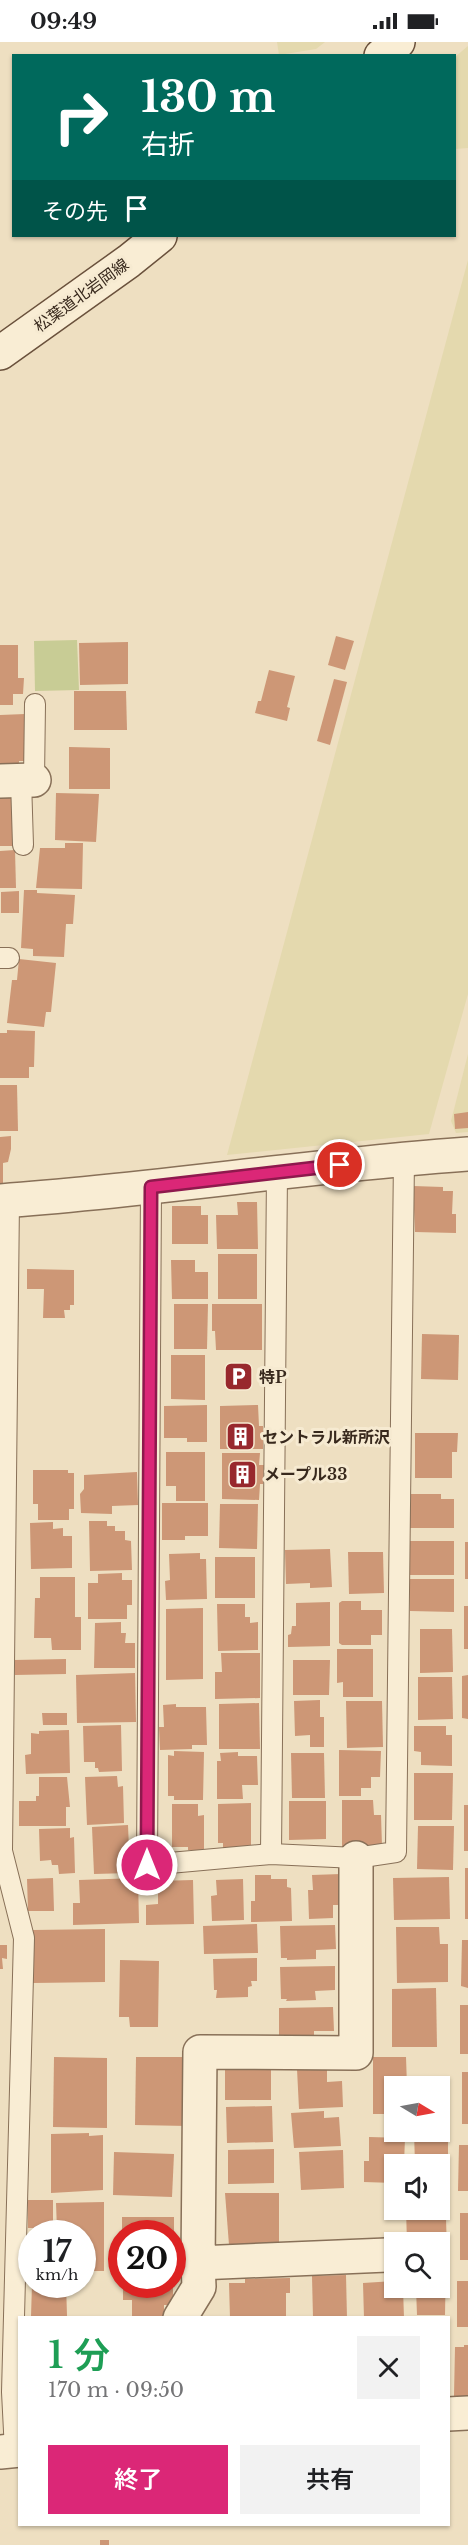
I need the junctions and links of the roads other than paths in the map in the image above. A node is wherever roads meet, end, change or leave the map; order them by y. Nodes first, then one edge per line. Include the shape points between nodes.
1 (398, 42) edge
2 (383, 54) edge
3 (159, 237) edge
4 (0, 353) edge
5 (35, 704) dead end
6 (18, 780) edge
7 (22, 845) dead end
8 (468, 1154) edge
9 (404, 1158) junction
10 (277, 1172) junction
11 (151, 1187) junction
12 (4, 1200) edge
13 (1, 1851) edge
14 (271, 1854) junction
15 (356, 1858) junction
16 (384, 2255) edge
17 (198, 2263) junction
18 (181, 2316) edge
19 (468, 2412) edge
20 (450, 2414) edge
21 (12, 2451) edge

1 - 2 street
3 - 4 street, 松葉道北岩岡線
5 - 6 lane
6 - 7 lane
8 - 9 street
9 - 10 street
9 - 15 lane via 396,1852
10 - 11 street
10 - 14 lane
11 - 12 street
11 - 14 lane via 147,1865
12 - 13 lane
13 - 21 lane via 24,1938
14 - 15 lane
15 - 17 street via 356,2053 200,2052
16 - 17 street
17 - 18 street via 199,2287
19 - 20 street

